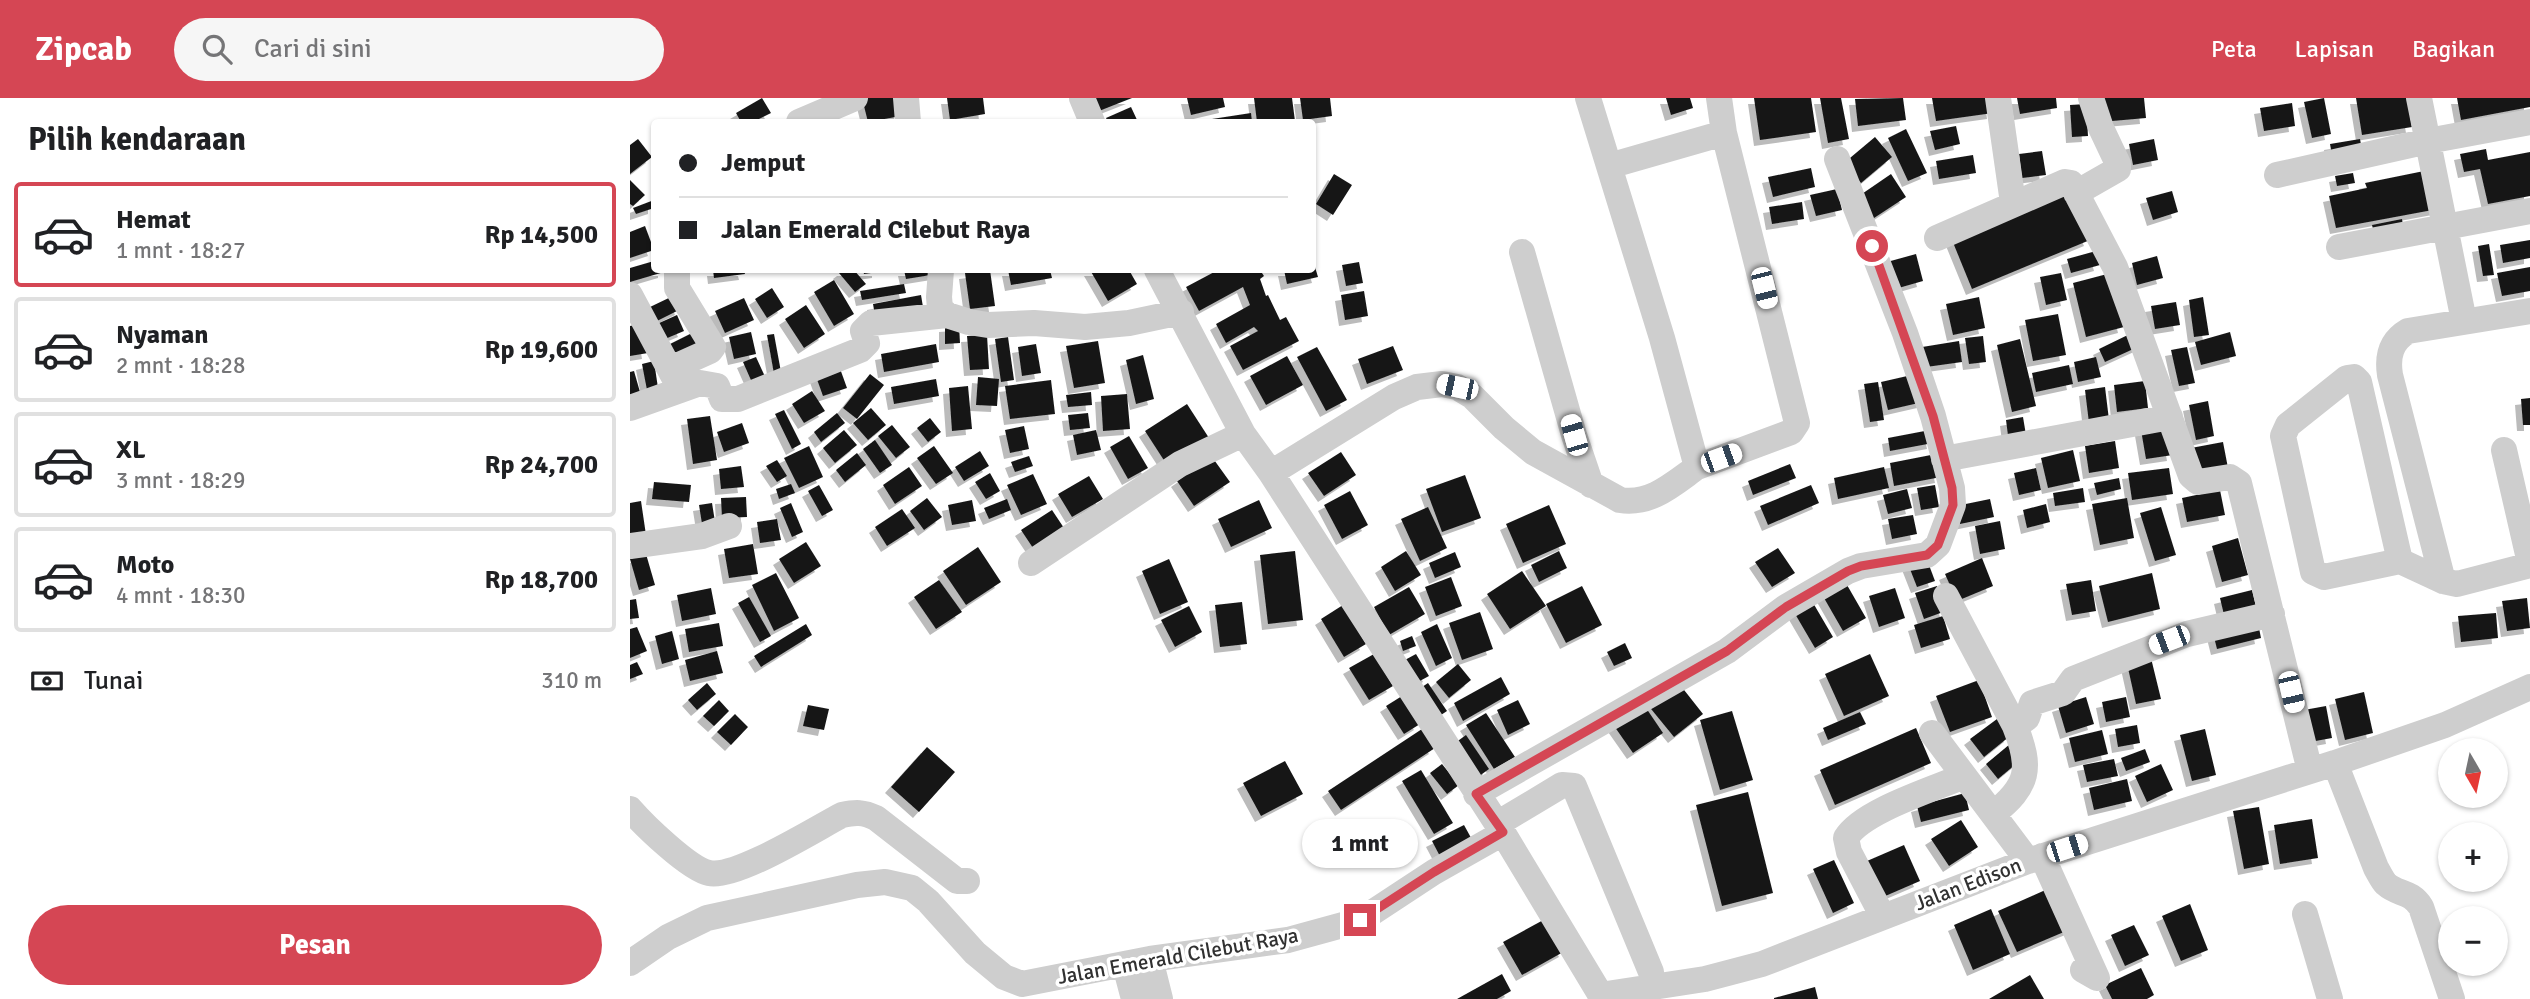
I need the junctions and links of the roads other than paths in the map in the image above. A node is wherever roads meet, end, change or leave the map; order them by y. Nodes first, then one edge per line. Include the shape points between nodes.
1 (855, 98) edge
2 (906, 98) edge
3 (1082, 98) edge
4 (1588, 98) edge
5 (1719, 98) edge
6 (1998, 98) edge
7 (2091, 98) edge
8 (2419, 98) edge
9 (806, 119) edge
10 (908, 119) edge
11 (1091, 119) edge
12 (2530, 122) edge
13 (1724, 133) junction
14 (2428, 142) junction
15 (1837, 159) dead end
16 (1609, 166) junction
17 (2277, 176) dead end
18 (2076, 193) junction
19 (2013, 204) junction
20 (2530, 211) edge
21 (2447, 228) junction
22 (1937, 238) dead end
23 (2339, 247) dead end
24 (1522, 252) dead end
25 (677, 273) edge
26 (941, 273) edge
27 (1159, 273) edge
28 (633, 306) edge
29 (2530, 311) edge
30 (1181, 312) junction
31 (947, 315) junction
32 (2464, 321) junction
33 (675, 379) junction
34 (630, 408) edge
35 (2171, 417) junction
36 (1243, 434) junction
37 (2504, 450) dead end
38 (1944, 458) junction
39 (1697, 467) junction
40 (1271, 473) junction
41 (1591, 485) junction
42 (729, 526) dead end
43 (630, 546) edge
44 (2400, 561) junction
45 (1031, 563) dead end
46 (2530, 564) edge
47 (2443, 581) junction
48 (1946, 596) dead end
49 (2272, 614) junction
50 (2530, 687) edge
51 (2015, 726) junction
52 (1932, 733) dead end
53 (2323, 767) junction
54 (1964, 776) junction
55 (1476, 794) junction
56 (630, 809) edge
57 (1993, 814) junction
58 (1500, 828) junction
59 (2035, 858) junction
60 (967, 881) dead end
61 (2305, 914) dead end
62 (1883, 918) junction
63 (1137, 962) junction
64 (630, 963) edge
65 (2083, 970) dead end
66 (1651, 972) dead end
67 (1602, 997) edge
68 (1134, 999) edge
69 (1160, 999) edge
70 (2330, 999) edge
71 (2452, 999) edge

1 - 9 street
2 - 10 street
3 - 11 street
4 - 16 street
5 - 13 street
6 - 19 street
7 - 18 street via 2118,169
8 - 14 street
12 - 14 street
13 - 16 street
13 - 39 street via 1797,423 1791,432
14 - 17 street
14 - 21 street
15 - 38 street via 1905,333
16 - 39 street
18 - 19 street via 2071,183 2065,182
18 - 35 street via 2115,267
19 - 22 street
20 - 21 street
21 - 23 street
21 - 32 street
24 - 41 street
25 - 33 street via 677,288 713,347
26 - 31 street via 940,308
27 - 30 street
28 - 33 street
29 - 32 street
30 - 31 street via 1086,327 988,325
30 - 36 street
31 - 33 street via 871,323 863,331 867,343 860,350 738,399 722,400 717,386
32 - 47 street via 2408,331 2392,350 2389,366
33 - 34 street
35 - 38 street
35 - 49 street via 2194,479 2230,477 2239,483
36 - 40 street
36 - 45 street via 1180,464
37 - 46 street
38 - 55 street via 1953,505 1931,553 1848,571 1786,607 1727,651
39 - 41 street via 1641,500 1620,500
40 - 41 street via 1394,397 1417,387 1442,384 1472,396 1533,452
40 - 55 street
42 - 43 street via 702,536
44 - 44 street via 2325,577 2313,572 2283,436 2288,425 2347,378 2359,382
44 - 47 street
46 - 47 street via 2468,582
48 - 51 street
49 - 51 street via 2187,634 2073,679 2063,693 2032,703 2027,718
49 - 53 street
50 - 53 street, Jalan Edison via 2445,725
51 - 57 street via 2024,774 2013,798
52 - 54 street
53 - 59 street, Jalan Edison
53 - 71 street via 2384,883 2416,898 2421,906
54 - 57 street
54 - 62 street via 1877,813 1853,827 1846,838
55 - 58 street
56 - 60 street via 690,863 713,874 752,863 856,812 876,818 957,881
57 - 59 street
58 - 63 street, Jalan Emerald Cilebut Raya via 1360,920 1288,940
58 - 66 street, Jalan Emerald Cilebut Raya via 1562,785 1574,786
58 - 67 street
59 - 62 street, Jalan Edison
59 - 65 street via 2097,978
61 - 70 street
62 - 67 street, Jalan Edison via 1731,973
63 - 64 street, Jalan Emerald Cilebut Raya via 1022,984 1004,977 975,953 912,888 886,881 707,918
63 - 68 street
63 - 69 street

